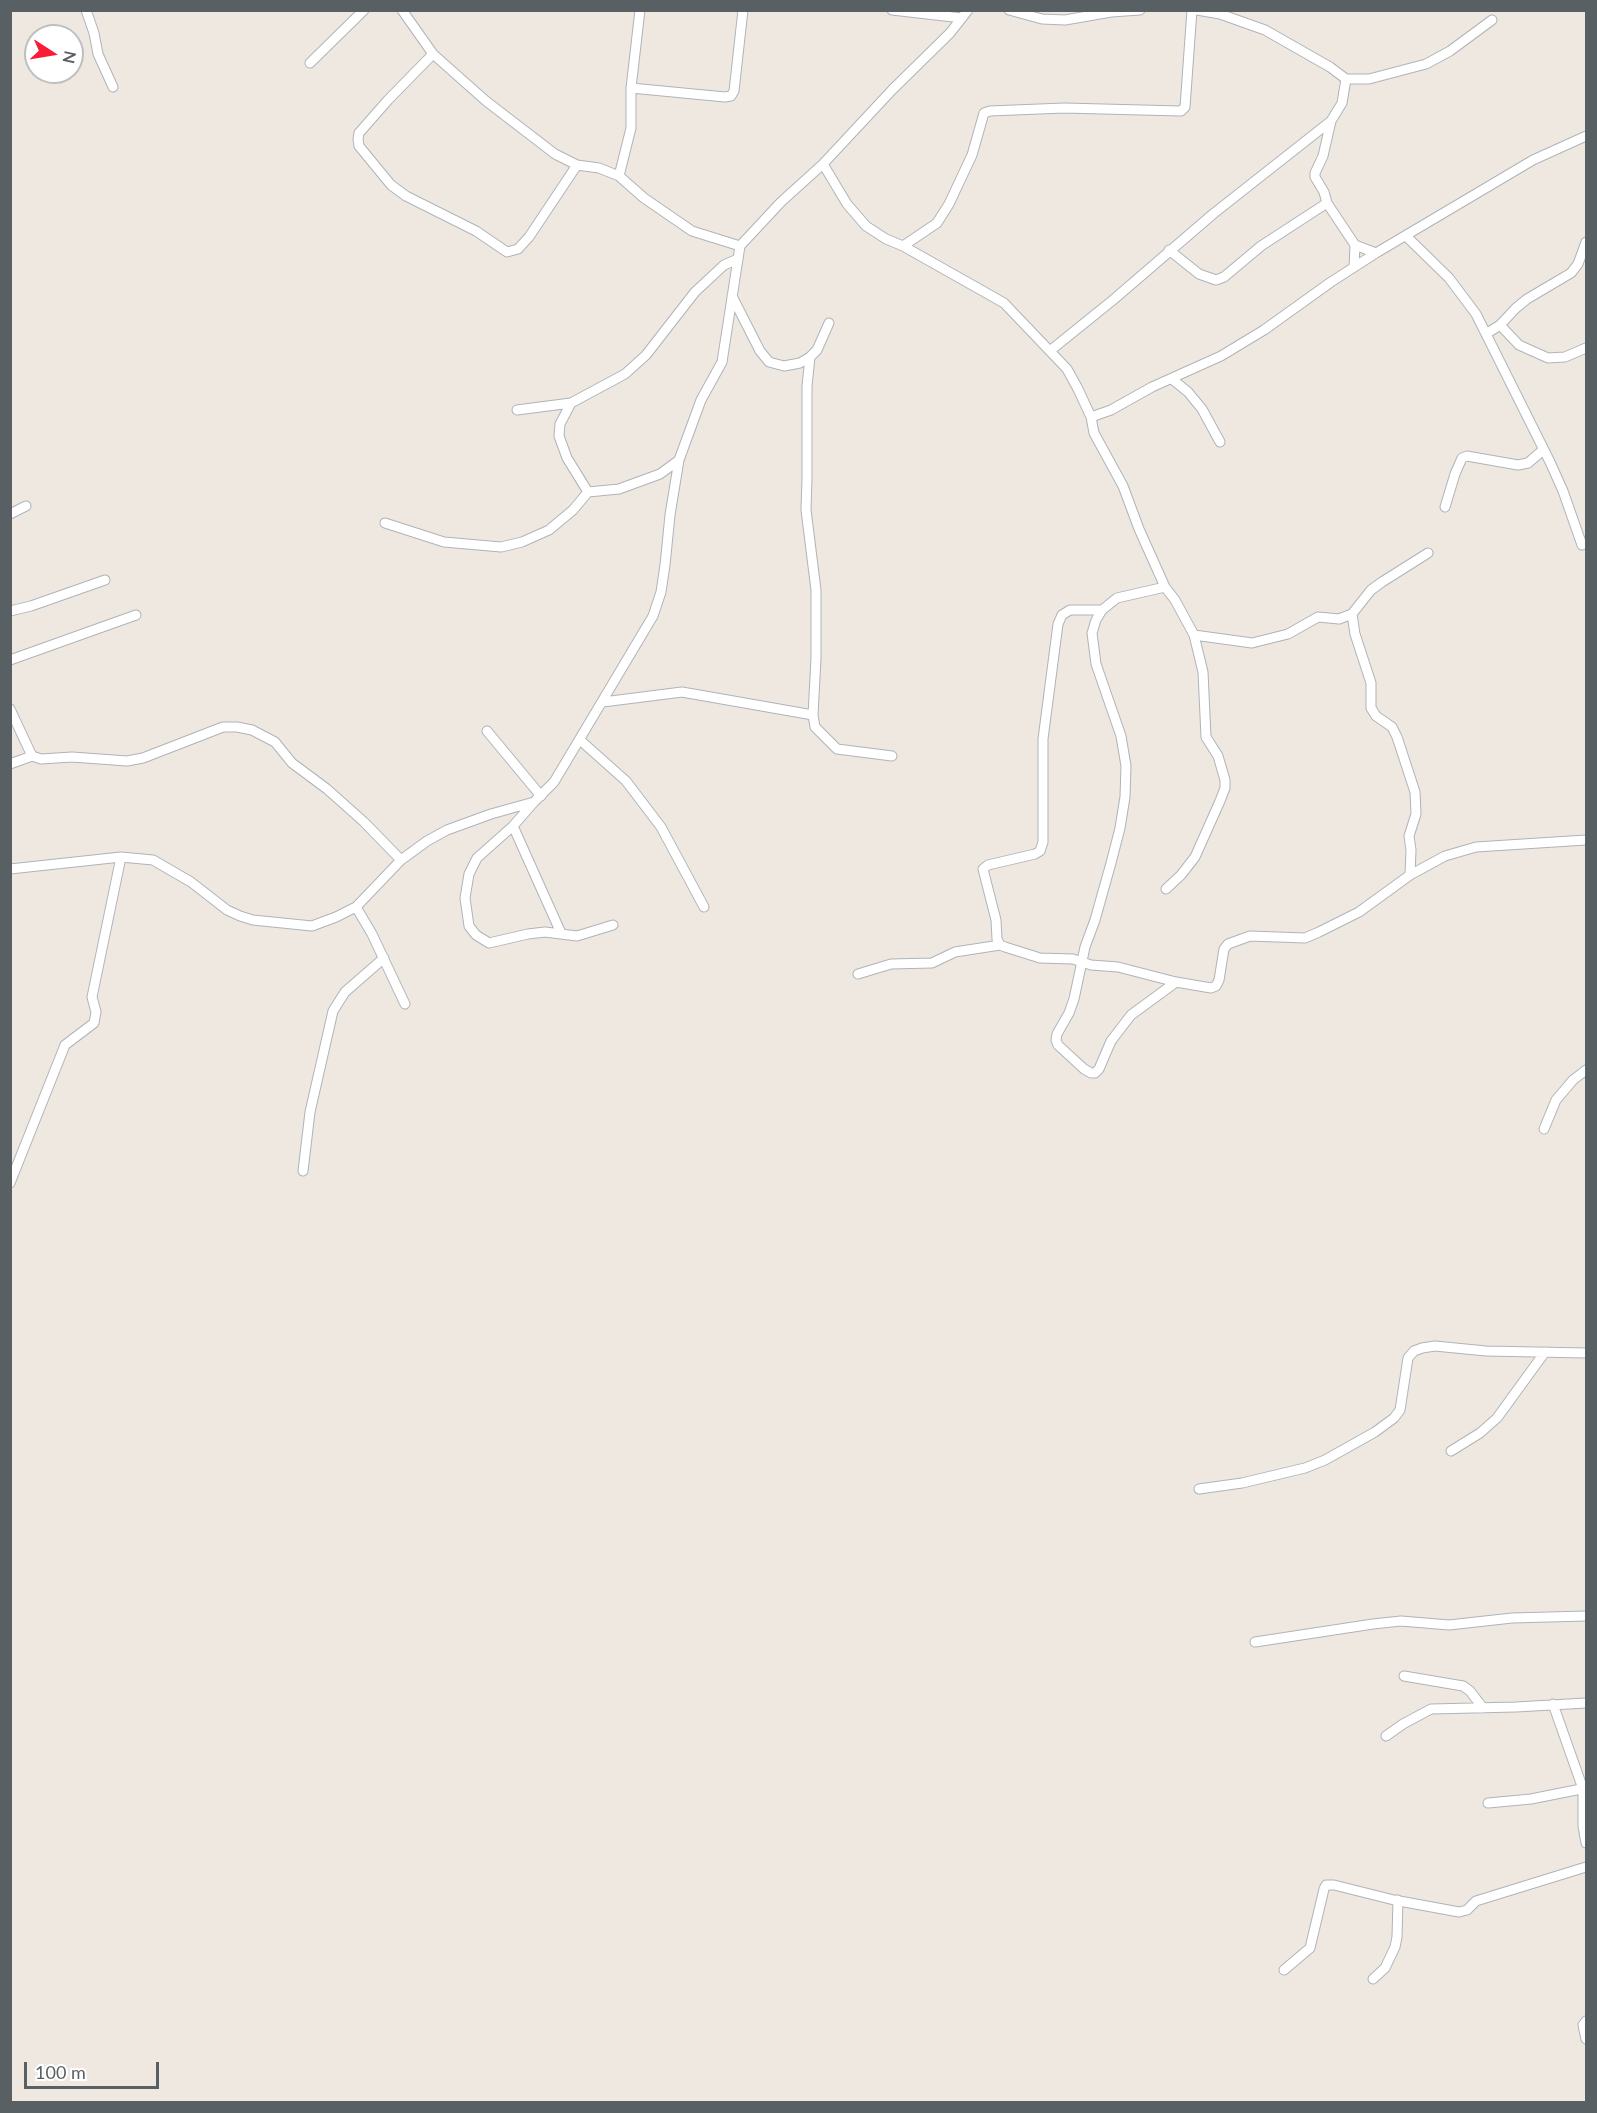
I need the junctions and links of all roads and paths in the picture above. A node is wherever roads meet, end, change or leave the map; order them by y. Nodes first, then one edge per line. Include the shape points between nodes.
1 (86, 10) edge
2 (364, 10) edge
3 (402, 10) edge
4 (640, 10) edge
5 (743, 10) edge
6 (892, 10) edge
7 (1009, 10) edge
8 (1140, 10) edge
9 (1192, 10) edge
10 (1197, 10) edge
11 (965, 14) edge
12 (1492, 20) dead end
13 (433, 54) junction
14 (310, 63) dead end
15 (1346, 79) junction
16 (113, 87) dead end
17 (631, 88) junction
18 (1331, 121) junction
19 (1587, 136) edge
20 (823, 164) junction
21 (577, 165) junction
22 (619, 177) junction
23 (1327, 203) junction
24 (1406, 236) junction
25 (1587, 242) edge
26 (1355, 245) junction
27 (740, 246) junction
28 (903, 246) junction
29 (1168, 250) junction
30 (1376, 253) junction
31 (738, 259) junction
32 (1354, 267) junction
33 (732, 296) junction
34 (829, 323) dead end
35 (1500, 325) junction
36 (1486, 334) junction
37 (1587, 348) edge
38 (1051, 350) junction
39 (810, 357) junction
40 (1172, 379) junction
41 (571, 403) junction
42 (517, 410) dead end
43 (1091, 417) junction
44 (1220, 442) dead end
45 (1543, 450) junction
46 (679, 460) junction
47 (588, 492) junction
48 (26, 506) dead end
49 (1445, 507) dead end
50 (10, 514) edge
51 (385, 523) dead end
52 (1582, 545) dead end
53 (1428, 553) dead end
54 (105, 580) dead end
55 (1165, 587) junction
56 (10, 610) edge
57 (1102, 610) junction
58 (1352, 614) junction
59 (136, 615) dead end
60 (1194, 635) junction
61 (10, 660) edge
62 (603, 702) junction
63 (10, 709) edge
64 (813, 715) junction
65 (487, 731) dead end
66 (580, 740) junction
67 (32, 756) junction
68 (892, 756) dead end
69 (10, 764) edge
70 (538, 799) junction
71 (513, 826) junction
72 (1587, 840) edge
73 (121, 857) junction
74 (401, 860) junction
75 (10, 869) edge
76 (1410, 875) junction
77 (1166, 889) dead end
78 (356, 907) junction
79 (704, 907) dead end
80 (613, 925) dead end
81 (561, 933) junction
82 (1000, 945) junction
83 (384, 958) junction
84 (1082, 961) junction
85 (858, 974) dead end
86 (1176, 982) junction
87 (405, 1004) dead end
88 (1587, 1070) edge
89 (1544, 1129) dead end
90 (303, 1171) dead end
91 (10, 1183) edge
92 (1545, 1352) junction
93 (1587, 1353) edge
94 (1451, 1451) dead end
95 (1199, 1489) dead end
96 (1587, 1617) edge
97 (1255, 1642) dead end
98 (1404, 1676) dead end
99 (1587, 1703) edge
100 (1553, 1704) junction
101 (1483, 1708) junction
102 (1386, 1736) dead end
103 (1585, 1788) edge
104 (1488, 1803) dead end
105 (1587, 1843) edge
106 (1587, 1867) edge
107 (1398, 1900) junction
108 (1284, 1970) dead end
109 (1373, 1979) dead end
110 (1587, 2021) edge
111 (1587, 2039) edge

1 - 16 street via 98,54
2 - 14 street
3 - 13 street
4 - 17 street
5 - 17 street via 731,96
6 - 11 street
7 - 8 street via 1042,19 1065,20
9 - 28 street via 1185,107 1181,111 1064,108 984,113 972,155 950,204 937,223
10 - 15 street via 1265,30
11 - 20 street
12 - 15 street via 1426,64 1369,79
13 - 21 street via 494,107 555,154
13 - 21 street via 359,133 360,146 391,185 507,252 518,249 529,237
15 - 18 street via 1339,112
17 - 22 street via 631,128
18 - 23 street via 1315,173
18 - 29 street
19 - 24 street via 1533,160
20 - 27 street
20 - 28 street via 857,217 886,239
21 - 22 street via 599,168
22 - 27 street via 692,231
23 - 26 street
23 - 29 street via 1216,280 1199,274
24 - 30 street
24 - 36 street via 1463,295
25 - 35 street via 1571,273 1527,299
26 - 30 street
26 - 32 street
27 - 31 street
28 - 38 street via 1004,303
29 - 38 street
30 - 32 street
31 - 33 street
31 - 41 street via 724,265 695,292 637,365
32 - 40 street via 1264,330
33 - 39 street via 769,362 784,366
33 - 46 street via 722,362 701,400
34 - 39 street
35 - 36 street
35 - 37 street via 1519,345 1548,358 1565,357
36 - 45 street
38 - 43 street via 1067,369
39 - 64 street via 806,510 816,590
40 - 43 street
40 - 44 street via 1202,409
41 - 42 street
41 - 47 street via 560,424 559,436 567,458
43 - 55 street via 1094,433 1123,486
45 - 49 street via 1528,463 1518,465 1462,458
45 - 52 street
46 - 47 street via 660,474 619,489
46 - 62 street via 653,616
47 - 51 street via 549,530 501,547 444,542
48 - 50 street
53 - 58 street via 1371,590
54 - 56 street
55 - 57 street via 1117,598
55 - 60 street
57 - 82 street via 1070,610 1058,624 1043,739 1040,851 983,869
57 - 84 street via 1092,633 1093,645 1121,736 1126,766 1125,797 1112,863
58 - 60 street via 1339,619 1318,617 1288,634 1252,644
58 - 76 street via 1371,683 1371,708 1392,727 1415,792 1416,814 1409,836
59 - 61 street
60 - 77 street via 1203,672 1206,737 1223,767 1225,788 1195,857
62 - 64 street via 682,692
62 - 66 street
63 - 67 street
64 - 68 street via 815,727 837,749
65 - 70 street
66 - 70 street via 554,782
66 - 79 street via 626,781 661,827
67 - 69 street
67 - 74 street via 127,761 223,727 252,730 275,742 292,763 327,789
70 - 71 street
70 - 74 street via 447,830
71 - 81 street
71 - 81 street via 477,858 469,874 465,898 469,926 489,943 528,934
72 - 76 street via 1464,849
73 - 75 street
73 - 78 street via 153,860 191,882 227,910 253,920 312,926
73 - 91 street via 92,998 94,1023 65,1045
74 - 78 street
76 - 86 street via 1359,912 1305,938 1250,936 1227,944 1216,986
78 - 83 street
80 - 81 street via 577,936
82 - 84 street via 1040,958
82 - 85 street via 955,952 933,963 891,964
83 - 87 street
83 - 90 street via 345,992 333,1011 310,1112
84 - 86 street
84 - 86 street via 1072,1006 1056,1040 1091,1073 1099,1069 1111,1041 1131,1015
88 - 89 street via 1556,1100
92 - 93 street
92 - 94 street via 1497,1418
92 - 95 street via 1435,1346 1414,1351 1408,1358 1400,1410 1375,1432 1305,1468
96 - 97 street via 1512,1618 1449,1625 1382,1623
98 - 101 street via 1463,1686
99 - 100 street
100 - 101 street
100 - 103 street
101 - 102 street via 1431,1709
103 - 104 street
103 - 105 street via 1583,1826
106 - 107 street via 1484,1898 1459,1912
107 - 108 street via 1326,1885 1310,1948
107 - 109 street via 1395,1947 1385,1968
110 - 111 street via 1583,2025

